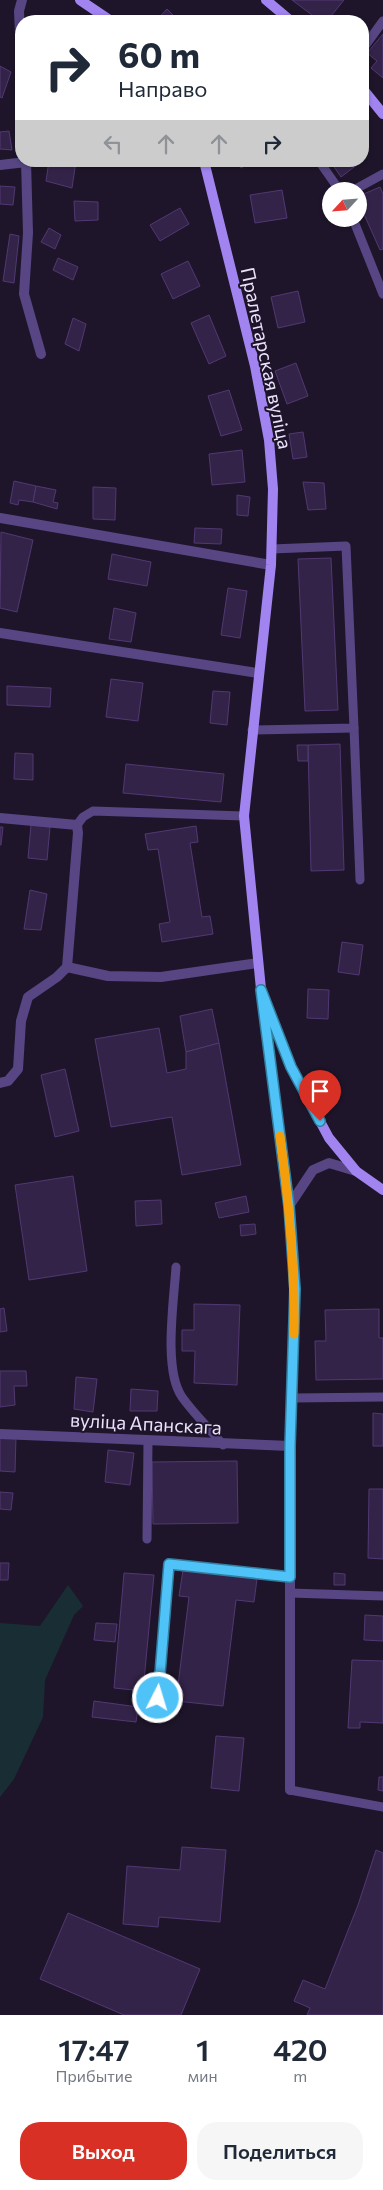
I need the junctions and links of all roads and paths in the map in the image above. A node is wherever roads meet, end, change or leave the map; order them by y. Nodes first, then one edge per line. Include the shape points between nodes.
1 (22, 0) edge
2 (80, 0) edge
3 (266, 0) edge
4 (19, 15) edge
5 (102, 15) edge
6 (284, 15) edge
7 (383, 21) edge
8 (369, 40) edge
9 (369, 97) edge
10 (383, 114) edge
11 (15, 163) edge
12 (0, 165) edge
13 (26, 167) edge
14 (205, 167) edge
15 (323, 167) edge
16 (383, 174) edge
17 (334, 182) edge
18 (368, 182) edge
19 (356, 228) edge
20 (383, 294) edge
21 (41, 354) dead end
22 (0, 518) edge
23 (272, 549) junction
24 (271, 565) junction
25 (0, 633) edge
26 (258, 673) junction
27 (354, 728) junction
28 (252, 730) junction
29 (244, 816) junction
30 (0, 818) edge
31 (77, 825) junction
32 (360, 880) dead end
33 (258, 963) junction
34 (67, 967) junction
35 (261, 990) junction
36 (0, 1084) edge
37 (356, 1172) junction
38 (383, 1190) edge
39 (289, 1206) junction
40 (176, 1267) dead end
41 (383, 1397) edge
42 (293, 1398) junction
43 (0, 1434) edge
44 (148, 1441) junction
45 (223, 1444) junction
46 (290, 1446) junction
47 (148, 1539) dead end
48 (290, 1577) junction
49 (290, 1593) junction
50 (383, 1596) edge
51 (158, 1698) dead end
52 (290, 1790) joint
53 (383, 1807) edge

1 - 4 street
2 - 5 main road
3 - 6 main road
7 - 8 lane
9 - 10 main road
11 - 12 street
13 - 21 street via 28,233 24,294
14 - 23 main road, Пралетарская вуліца via 255,366 269,440 273,490
15 - 17 lane
16 - 18 lane
19 - 20 lane
22 - 24 street
23 - 24 main road, Пралетарская вуліца
23 - 27 lane via 346,546
24 - 26 main road, Пралетарская вуліца
25 - 26 street
26 - 28 main road, Пралетарская вуліца
27 - 28 lane
27 - 32 lane
28 - 29 main road, Пралетарская вуліца
29 - 31 lane via 93,811 83,816
29 - 33 main road, Пралетарская вуліца
30 - 31 street
31 - 34 street
33 - 34 street via 161,977 108,976
33 - 35 main road, Пралетарская вуліца
34 - 36 street via 28,997 21,1021 18,1069 8,1082
35 - 37 main road, Пралетарская вуліца via 291,1067 310,1104 329,1138
35 - 39 street
37 - 38 main road, Пралетарская вуліца
37 - 39 street via 329,1163 313,1170
39 - 42 street via 295,1289
40 - 45 lane via 171,1352 173,1375 181,1396
41 - 42 lane
42 - 46 street
43 - 44 street, вуліца Апанскага
44 - 45 street, вуліца Апанскага
44 - 47 lane
45 - 46 street, вуліца Апанскага
46 - 48 street
48 - 49 street
48 - 51 lane via 169,1564
49 - 50 lane
49 - 52 street
52 - 53 lane

